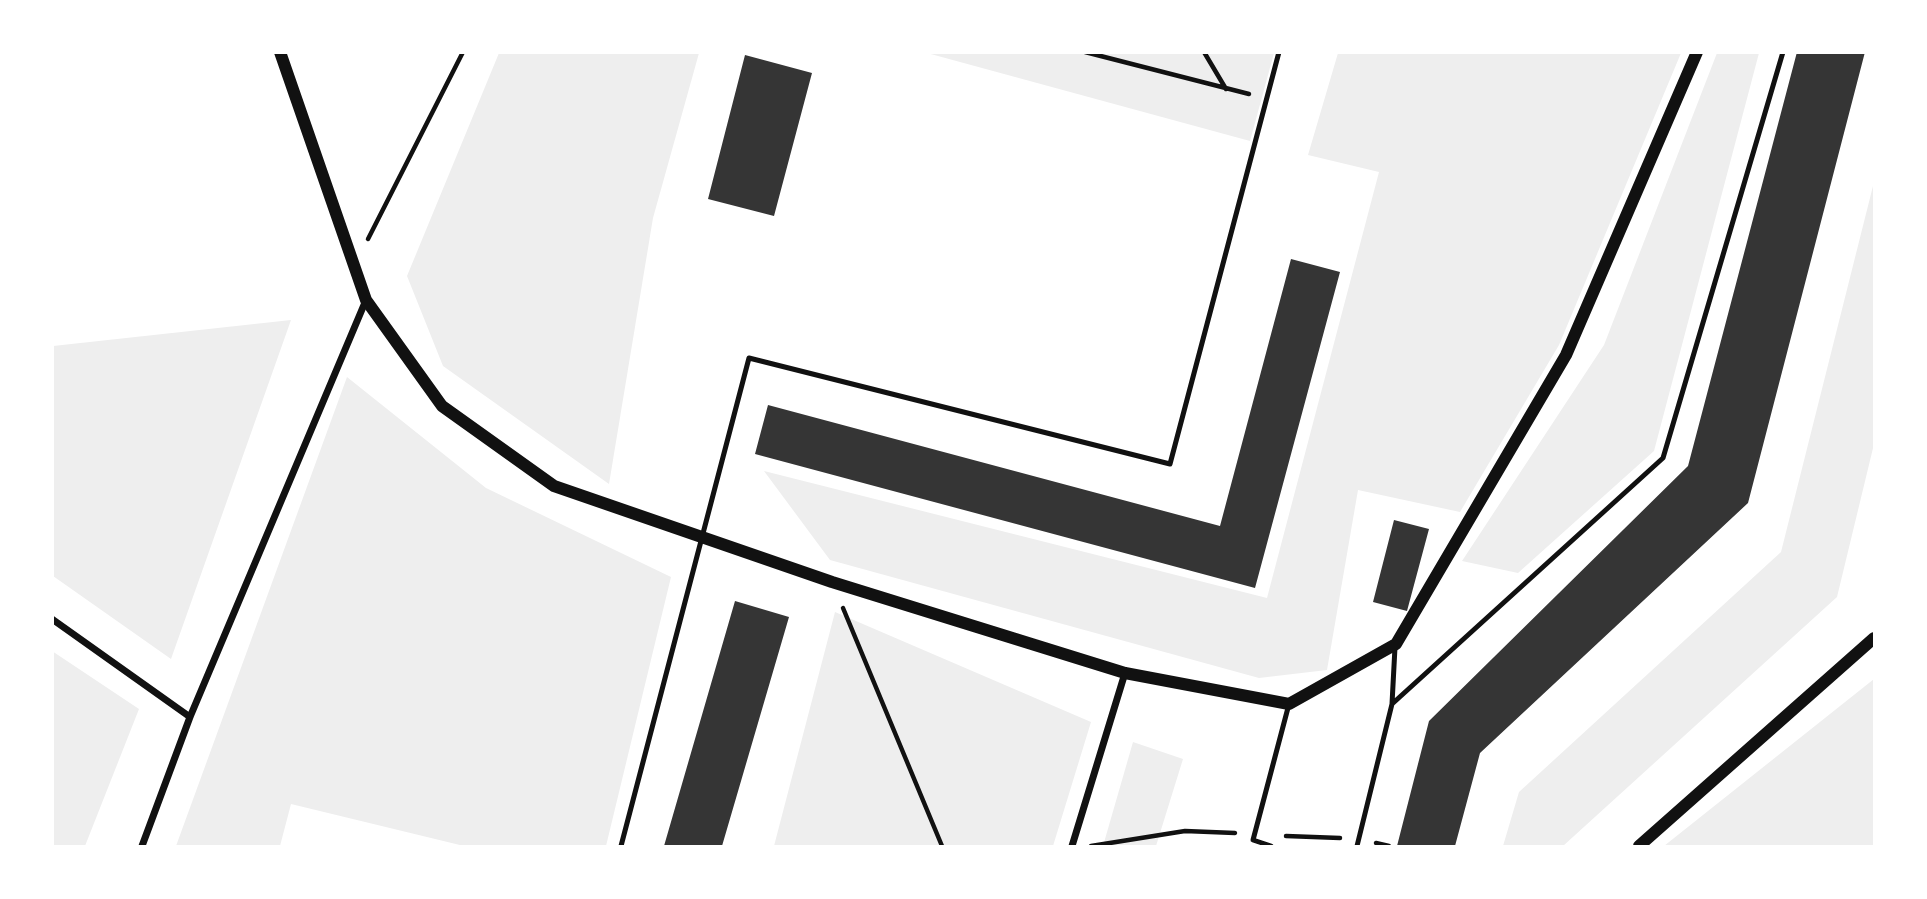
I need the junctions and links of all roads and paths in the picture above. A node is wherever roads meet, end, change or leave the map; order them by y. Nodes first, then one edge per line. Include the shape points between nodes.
1 (280, 52) edge
2 (463, 52) edge
3 (1085, 52) edge
4 (1204, 52) edge
5 (1279, 52) edge
6 (1697, 52) edge
7 (1783, 52) edge
8 (1227, 90) junction
9 (1267, 97) junction
10 (354, 265) junction
11 (366, 300) junction
12 (700, 538) junction
13 (832, 582) junction
14 (52, 619) edge
15 (1874, 638) edge
16 (1395, 644) junction
17 (1125, 673) junction
18 (1289, 704) junction
19 (1392, 704) junction
20 (190, 717) junction
21 (1185, 831) dead end
22 (142, 846) edge
23 (621, 846) edge
24 (942, 846) edge
25 (1072, 846) edge
26 (1090, 846) edge
27 (1271, 846) edge
28 (1357, 846) edge
29 (1639, 846) edge

1 - 10 street
2 - 10 path
3 - 8 path
4 - 8 path
5 - 9 lane
6 - 16 street via 1566,355
7 - 19 lane via 1663,458
8 - 9 path
9 - 12 lane via 1170,464 749,358
10 - 11 street
11 - 12 street via 442,406 554,486
11 - 20 street
12 - 13 street
12 - 23 lane
13 - 17 street
13 - 24 path
14 - 20 street
15 - 29 street
16 - 18 street
16 - 19 lane
17 - 18 street
17 - 25 street
18 - 27 lane via 1252,840
19 - 28 lane
20 - 22 street
21 - 26 path

